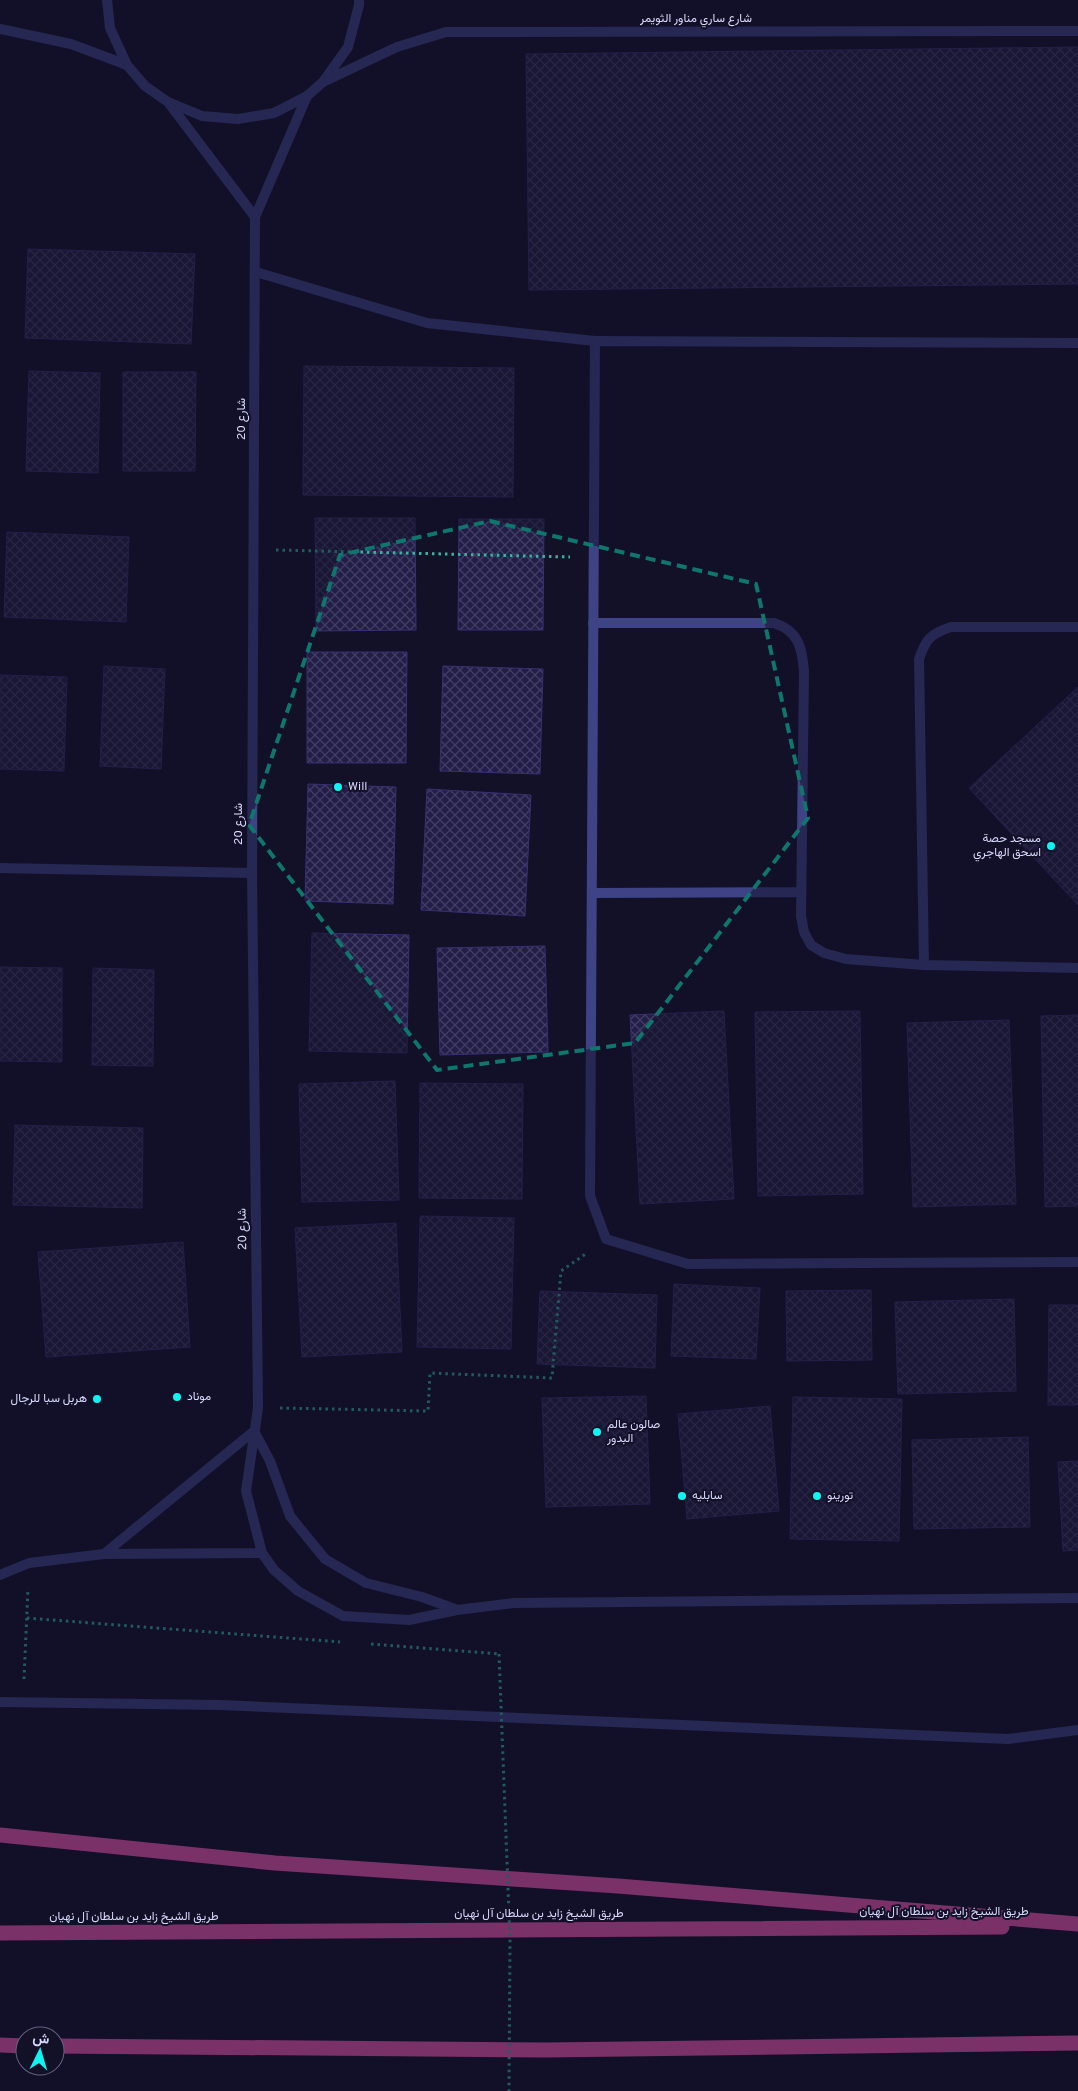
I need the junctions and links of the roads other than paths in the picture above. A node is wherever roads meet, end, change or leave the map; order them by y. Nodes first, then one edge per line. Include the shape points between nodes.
1 (107, 0) edge
2 (358, 0) edge
3 (0, 29) edge
4 (1078, 31) edge
5 (127, 65) junction
6 (323, 82) junction
7 (307, 96) junction
8 (168, 102) junction
9 (255, 217) junction
10 (256, 272) junction
11 (594, 341) junction
12 (1078, 343) edge
13 (593, 623) junction
14 (1078, 627) edge
15 (0, 868) edge
16 (252, 873) junction
17 (801, 892) junction
18 (592, 893) junction
19 (924, 965) junction
20 (1078, 968) edge
21 (1078, 1262) edge
22 (254, 1431) junction
23 (262, 1553) junction
24 (104, 1554) junction
25 (0, 1575) edge
26 (1078, 1598) edge
27 (457, 1610) junction
28 (0, 1702) edge
29 (1078, 1730) edge
30 (0, 1835) edge
31 (1078, 1925) edge
32 (0, 1933) edge
33 (1078, 2043) edge
34 (0, 2045) edge
35 (15, 2046) edge
36 (65, 2046) edge

1 - 5 street via 110,28
2 - 6 street via 348,47
3 - 5 street via 71,44
4 - 6 street, شارع ساري مناور الثويمر via 446,32 397,47
5 - 8 street via 145,86
6 - 7 street
7 - 8 street via 274,113 238,119 202,116
7 - 9 street, شارع 20
8 - 9 street
9 - 10 street, شارع 20
10 - 11 street via 427,323
10 - 16 street, شارع 20
11 - 12 street
11 - 13 street
13 - 17 street via 774,623 786,627 797,640 803,652 804,671
13 - 18 street
14 - 19 street via 950,627 936,632 924,643 919,659
15 - 16 street
16 - 22 street, شارع 20 via 258,1408
17 - 18 street
17 - 19 street via 804,932 811,945 824,953 846,959
18 - 21 street via 590,1196 606,1240 688,1264
19 - 20 street
22 - 23 street, شارع 20 via 246,1491
22 - 24 street
22 - 27 street via 270,1461 290,1516 325,1559 366,1583 422,1597
23 - 24 street
23 - 27 street via 274,1570 298,1591 343,1616 409,1620
24 - 25 street via 29,1563
26 - 27 street via 514,1603
28 - 29 street via 220,1705 1008,1739
30 - 31 highway via 275,1863 618,1886
31 - 32 highway, طريق الشيخ زايد بن سلطان آل نهيان
33 - 36 highway via 546,2050
34 - 35 highway

